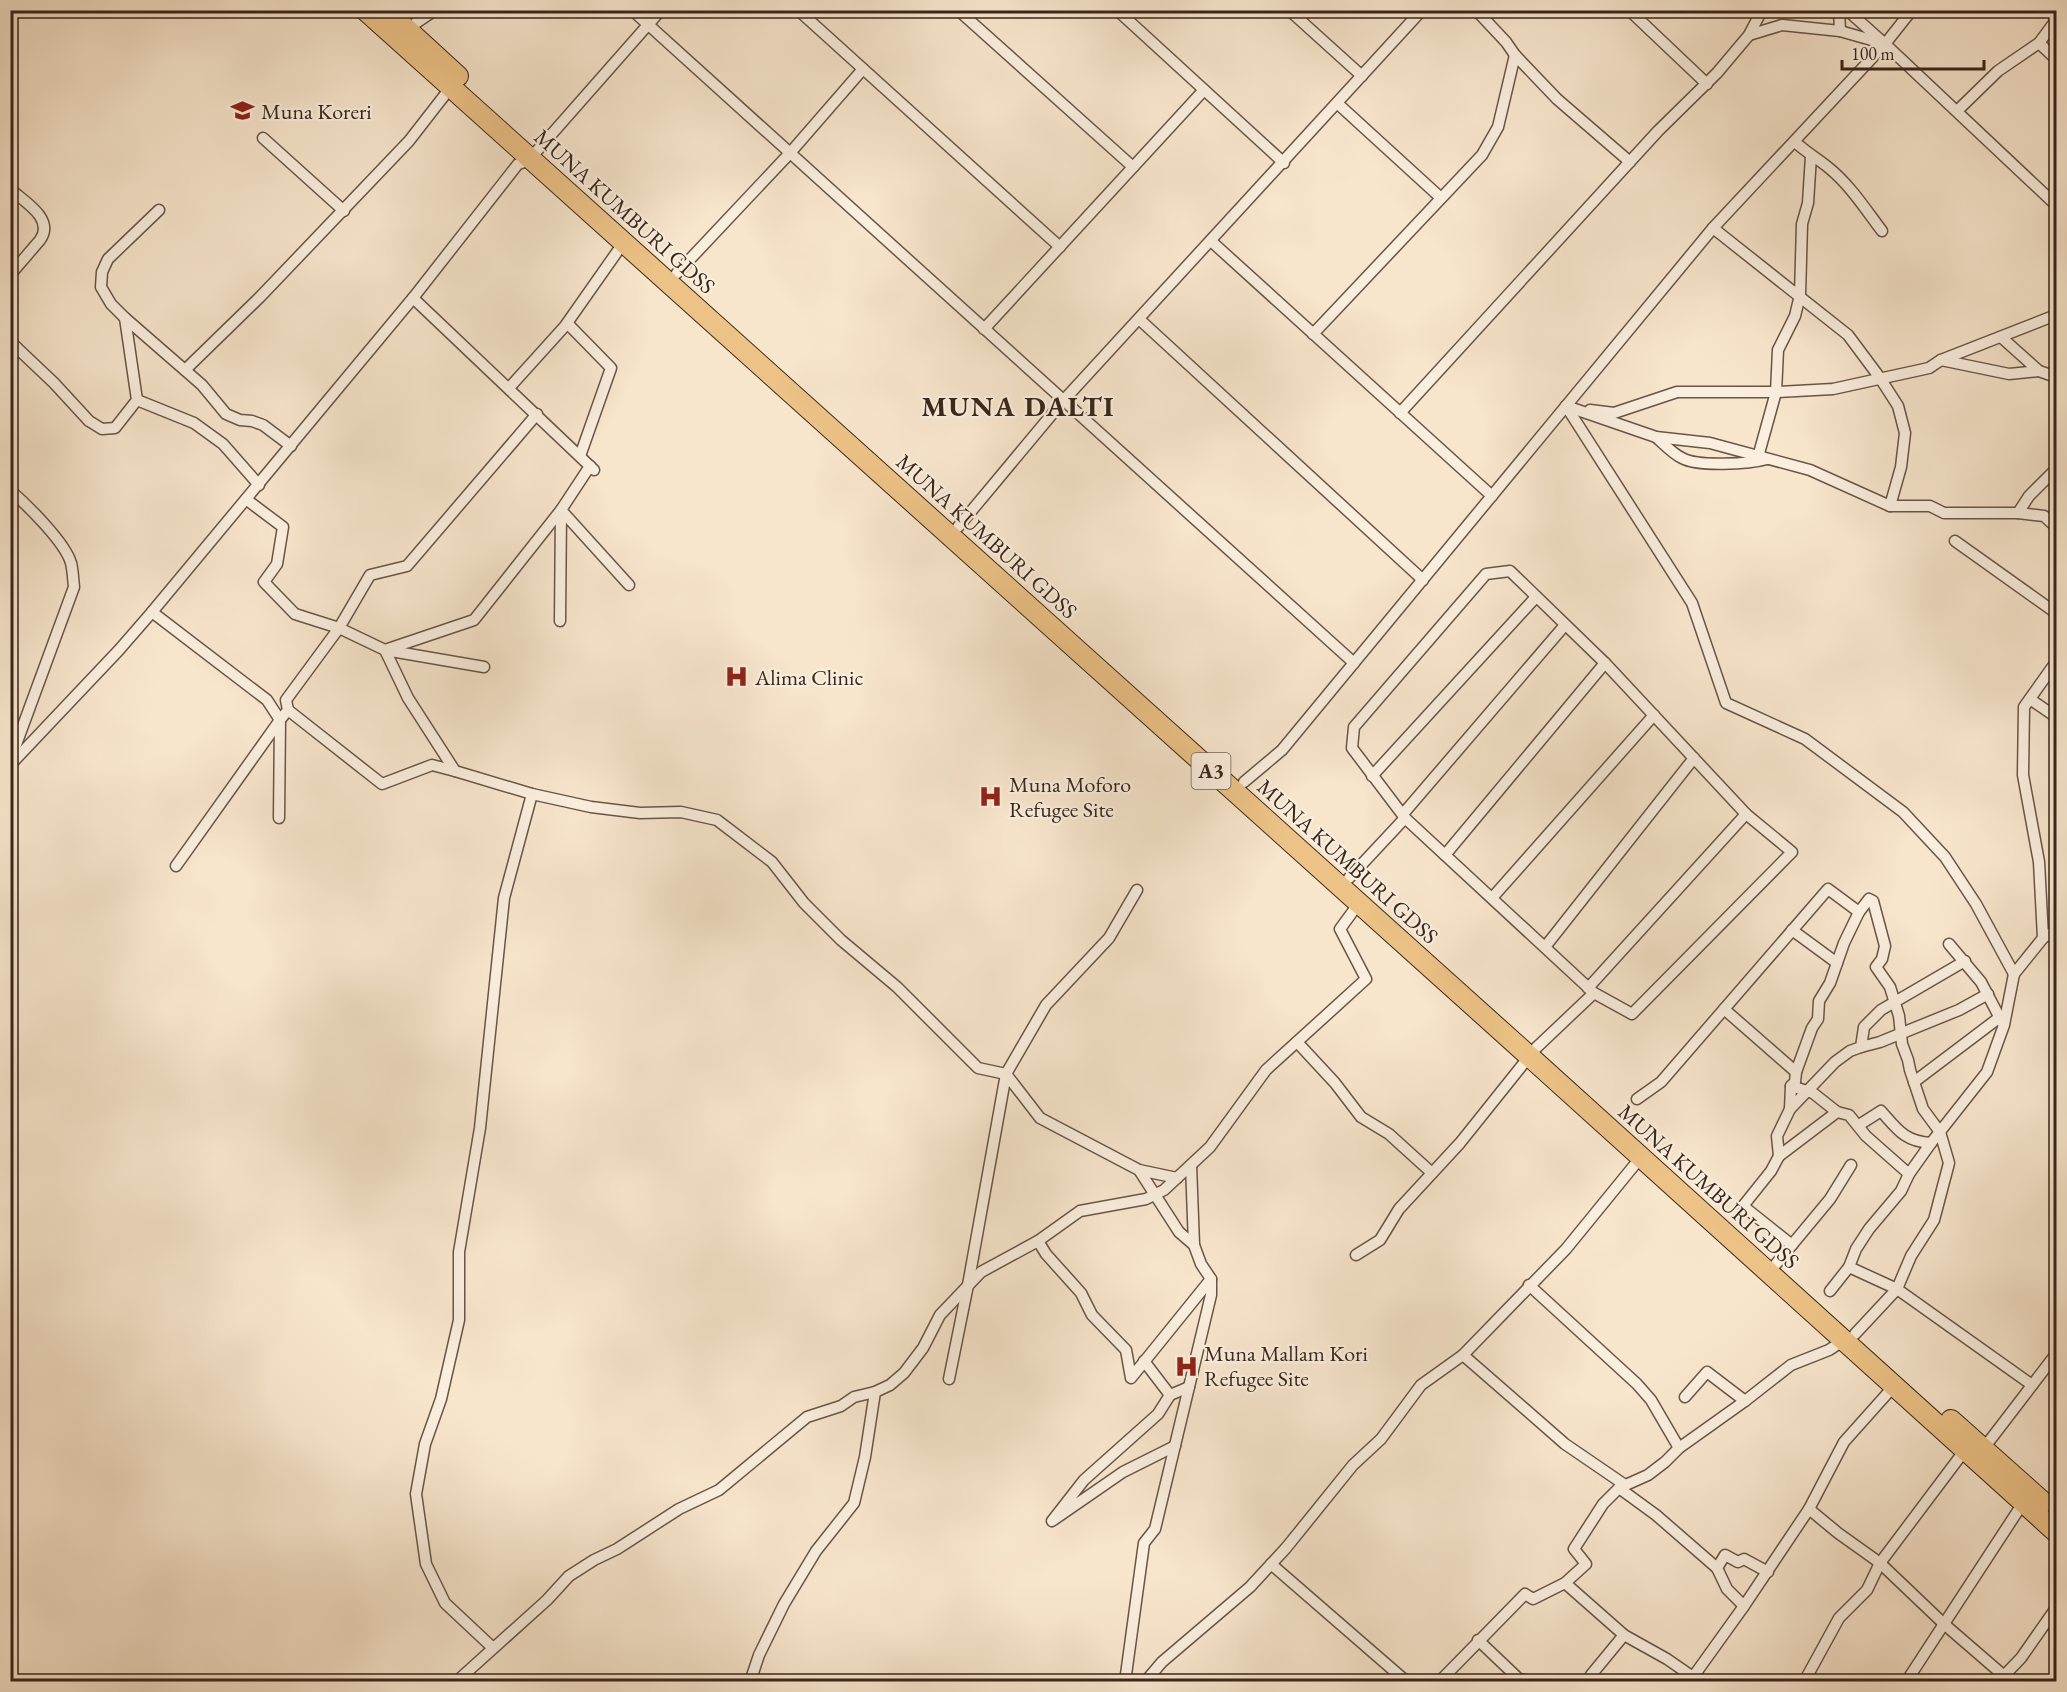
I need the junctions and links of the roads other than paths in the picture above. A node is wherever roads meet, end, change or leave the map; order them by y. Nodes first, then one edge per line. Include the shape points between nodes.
1 (365, 10) edge
2 (386, 10) edge
3 (435, 10) edge
4 (632, 10) edge
5 (661, 10) edge
6 (798, 10) edge
7 (958, 10) edge
8 (1117, 10) edge
9 (1289, 10) edge
10 (1422, 10) edge
11 (1476, 10) edge
12 (1629, 10) edge
13 (1762, 10) edge
14 (1839, 10) edge
15 (1847, 10) edge
16 (1912, 10) edge
17 (2056, 20) edge
18 (648, 24) junction
19 (407, 29) junction
20 (1840, 31) junction
21 (1749, 35) junction
22 (2039, 43) junction
23 (1885, 44) junction
24 (1515, 56) junction
25 (2056, 59) edge
26 (863, 69) junction
27 (1362, 76) junction
28 (1707, 84) junction
29 (451, 87) junction
30 (1204, 90) junction
31 (1337, 103) junction
32 (1957, 111) junction
33 (263, 138) dead end
34 (1795, 142) junction
35 (790, 153) junction
36 (534, 154) junction
37 (1811, 156) junction
38 (1630, 162) junction
39 (1284, 163) junction
40 (1133, 167) junction
41 (10, 189) edge
42 (1441, 198) junction
43 (2056, 205) edge
44 (159, 210) dead end
45 (344, 211) junction
46 (1713, 228) junction
47 (1882, 231) dead end
48 (1211, 241) junction
49 (624, 242) junction
50 (1060, 247) junction
51 (677, 273) junction
52 (10, 275) edge
53 (1800, 295) junction
54 (413, 298) junction
55 (2056, 315) edge
56 (125, 318) junction
57 (1139, 319) junction
58 (567, 324) junction
59 (984, 329) junction
60 (1313, 334) junction
61 (2001, 338) junction
62 (13, 344) edge
63 (10, 359) edge
64 (1941, 360) junction
65 (185, 370) junction
66 (2039, 371) junction
67 (2056, 377) edge
68 (1880, 378) junction
69 (509, 388) junction
70 (1776, 392) junction
71 (138, 400) junction
72 (1063, 401) junction
73 (1566, 406) junction
74 (1400, 413) junction
75 (537, 414) junction
76 (1656, 437) junction
77 (291, 446) junction
78 (580, 456) junction
79 (1762, 458) junction
80 (2056, 469) edge
81 (259, 485) junction
82 (10, 490) edge
83 (1492, 496) junction
84 (247, 500) junction
85 (1890, 506) junction
86 (561, 510) junction
87 (2018, 513) junction
88 (958, 527) junction
89 (2056, 527) edge
90 (1955, 541) dead end
91 (1423, 580) junction
92 (629, 585) dead end
93 (1536, 597) junction
94 (152, 612) junction
95 (2056, 613) edge
96 (560, 621) dead end
97 (1565, 625) junction
98 (339, 628) junction
99 (385, 650) junction
100 (2056, 662) edge
101 (1354, 663) junction
102 (1605, 663) junction
103 (484, 667) dead end
104 (2030, 699) junction
105 (288, 710) junction
106 (1654, 715) junction
107 (2056, 717) edge
108 (280, 720) junction
109 (1694, 758) junction
110 (10, 763) edge
111 (455, 771) junction
112 (1372, 776) junction
113 (1244, 782) junction
114 (532, 794) junction
115 (1746, 814) junction
116 (1404, 816) junction
117 (279, 818) dead end
118 (1445, 855) junction
119 (176, 866) dead end
120 (1349, 878) junction
121 (1137, 890) dead end
122 (1492, 898) junction
123 (1359, 903) junction
124 (1859, 912) junction
125 (1792, 930) junction
126 (2056, 930) edge
127 (2043, 938) junction
128 (2056, 941) edge
129 (1948, 944) dead end
130 (1545, 947) junction
131 (1965, 961) junction
132 (1837, 963) junction
133 (2014, 974) junction
134 (1591, 991) junction
135 (1988, 994) junction
136 (1894, 1000) junction
137 (1724, 1009) junction
138 (2002, 1021) junction
139 (1901, 1032) junction
140 (1297, 1042) junction
141 (1861, 1047) junction
142 (1533, 1052) junction
143 (1796, 1072) junction
144 (1006, 1074) junction
145 (1914, 1082) junction
146 (1791, 1086) junction
147 (1808, 1092) junction
148 (1637, 1099) dead end
149 (1790, 1109) junction
150 (1837, 1112) junction
151 (1858, 1125) junction
152 (1940, 1132) junction
153 (1931, 1143) junction
154 (1779, 1156) junction
155 (1641, 1157) junction
156 (1191, 1165) junction
157 (1851, 1165) dead end
158 (1139, 1170) junction
159 (1432, 1173) junction
160 (1909, 1174) junction
161 (1177, 1178) junction
162 (1155, 1195) junction
163 (1038, 1240) junction
164 (1194, 1245) junction
165 (1792, 1245) junction
166 (1356, 1255) dead end
167 (1776, 1264) junction
168 (1849, 1267) junction
169 (1211, 1278) junction
170 (969, 1284) junction
171 (1529, 1285) junction
172 (1897, 1289) junction
173 (1830, 1291) dead end
174 (1849, 1337) junction
175 (2056, 1354) edge
176 (1463, 1355) junction
177 (1144, 1361) junction
178 (949, 1379) dead end
179 (2032, 1385) junction
180 (1894, 1386) junction
181 (1189, 1387) junction
182 (875, 1392) junction
183 (1170, 1395) junction
184 (1685, 1397) dead end
185 (1745, 1401) junction
186 (1175, 1446) junction
187 (1679, 1448) junction
188 (1975, 1449) junction
189 (1622, 1487) junction
190 (2024, 1503) junction
191 (1809, 1509) junction
192 (2056, 1514) edge
193 (2056, 1532) edge
194 (1880, 1563) junction
195 (1271, 1564) junction
196 (1717, 1568) junction
197 (1768, 1572) junction
198 (1565, 1583) junction
199 (1744, 1606) junction
200 (2056, 1608) edge
201 (1944, 1624) junction
202 (1624, 1635) junction
203 (1478, 1640) junction
204 (493, 1648) junction
205 (2000, 1678) edge
206 (1150, 1679) edge
207 (1694, 1679) edge
208 (456, 1682) edge
209 (750, 1682) edge
210 (1125, 1682) edge
211 (1407, 1682) edge
212 (1439, 1682) edge
213 (1536, 1682) edge
214 (1592, 1682) edge
215 (1804, 1682) edge
216 (1906, 1682) edge

1 - 29 highway, MUNA KUMBURI GDSS / A3
2 - 19 highway, MUNA KUMBURI GDSS / A3
3 - 19 street
4 - 18 street
5 - 18 street
6 - 26 street
7 - 40 street
8 - 30 street
9 - 27 street
10 - 27 street
11 - 24 street
12 - 28 street
13 - 21 street
14 - 20 street
15 - 23 street
16 - 23 street
17 - 22 street
18 - 35 street
18 - 36 street
19 - 36 highway, MUNA KUMBURI GDSS / A3
20 - 21 street via 1782,26
20 - 23 street
21 - 28 street
22 - 25 street
22 - 32 street via 1998,71
23 - 32 street
23 - 34 street
24 - 38 street via 1557,99
24 - 42 street via 1497,127 1482,155
26 - 35 street
26 - 50 street
27 - 31 street
28 - 38 street
29 - 36 highway, MUNA KUMBURI GDSS / A3
29 - 45 street via 409,141
30 - 39 street
30 - 40 street
31 - 39 street
31 - 42 street
32 - 43 street
33 - 45 street
34 - 37 street
34 - 46 street
35 - 51 street
35 - 59 street
36 - 49 highway, MUNA KUMBURI GDSS / A3
36 - 51 highway, MUNA KUMBURI GDSS / A3
36 - 54 street via 518,164
37 - 47 street via 1854,194
37 - 53 street via 1808,203 1802,224
38 - 74 street
39 - 48 street
40 - 50 street
41 - 52 street via 36,211 45,226 40,240
42 - 60 street
44 - 56 street via 108,260 102,272 101,287
45 - 65 street
46 - 53 street
46 - 73 street
48 - 57 street
48 - 60 street
49 - 58 street
49 - 123 highway, MUNA KUMBURI GDSS / A3
50 - 59 street
51 - 88 highway, MUNA KUMBURI GDSS / A3
53 - 68 street via 1848,335
53 - 70 street via 1795,316 1778,351
54 - 69 street
54 - 77 street
55 - 61 street
56 - 65 street
56 - 71 street
57 - 72 street
57 - 91 street
58 - 69 street
58 - 78 street via 611,368
59 - 72 street
60 - 74 street
61 - 64 street
61 - 66 street
62 - 63 street
62 - 71 street via 89,421 102,429 115,428
64 - 66 street via 2009,374
64 - 68 street via 1929,368
65 - 77 street via 226,414 263,425
66 - 67 street
68 - 70 street via 1833,388
68 - 85 street via 1898,406 1905,433
69 - 75 street
70 - 73 street via 1677,392 1614,413
70 - 79 street
71 - 81 street via 194,423 223,444
72 - 88 street
72 - 101 street
73 - 76 street
73 - 83 street
73 - 133 street via 1692,603 1726,703 1806,739 1903,812 1945,857
74 - 83 street
75 - 78 street
75 - 98 street via 406,566 370,575
76 - 79 street via 1710,443
76 - 79 street via 1682,459 1701,463 1751,463
77 - 81 street
78 - 86 street via 592,468
79 - 85 street via 1810,470
80 - 87 street
81 - 84 street
82 - 110 street via 63,548 74,587
83 - 91 street
84 - 94 street
84 - 98 street via 283,527 277,564 264,582 295,614
85 - 87 street via 1930,506 1944,513
86 - 92 street
86 - 96 street
86 - 99 street via 474,620
87 - 89 street via 2044,516
88 - 113 highway, MUNA KUMBURI GDSS / A3
90 - 95 street
91 - 101 street
93 - 97 street
93 - 112 street
93 - 112 street via 1510,571 1486,574 1354,727 1352,748
94 - 108 street via 267,700
94 - 110 street
97 - 102 street
97 - 116 street
98 - 99 street
98 - 105 street via 286,700
99 - 103 street
99 - 111 street via 408,698
100 - 104 street
101 - 113 street via 1282,750
102 - 106 street
102 - 118 street
104 - 107 street
104 - 127 street via 2024,708 2023,775 2039,862
105 - 108 street
105 - 111 street via 382,784 432,765
106 - 109 street
106 - 122 street
108 - 117 street
108 - 119 street
109 - 115 street
109 - 130 street
111 - 114 street
112 - 116 street
113 - 120 highway, MUNA KUMBURI GDSS / A3
114 - 144 street via 591,807 640,813 681,812 717,820 772,862 804,903 841,940 897,987 978,1068
114 - 204 street via 504,898 480,1128 459,1252 459,1320 441,1399 425,1444 416,1494 426,1564 445,1603
115 - 134 street
115 - 134 street via 1792,852 1632,1014
116 - 118 street
116 - 120 street
118 - 122 street
120 - 142 highway, MUNA KUMBURI GDSS / A3
121 - 144 street via 1109,938 1046,1005
122 - 130 street
123 - 140 street via 1340,929 1366,979
123 - 142 highway, MUNA KUMBURI GDSS / A3
124 - 125 street via 1828,889
124 - 132 street
124 - 136 street via 1869,899 1873,901 1885,946 1876,966
125 - 132 street
125 - 137 street
126 - 127 street
127 - 128 street
127 - 133 street
129 - 131 street
130 - 134 street
131 - 135 street
131 - 136 street
132 - 143 street via 1819,1001 1818,1019
133 - 138 street
134 - 142 street
135 - 138 street
135 - 139 street via 1959,1010
136 - 139 street
136 - 141 street via 1864,1027
137 - 143 street
137 - 148 street via 1661,1082
138 - 145 street
138 - 152 street via 1987,1072
139 - 141 street
139 - 145 street
140 - 156 street via 1266,1070 1210,1147
140 - 159 street via 1361,1117 1389,1134
141 - 147 street via 1835,1062
142 - 155 highway, MUNA KUMBURI GDSS / A3
142 - 159 street
142 - 167 highway, MUNA KUMBURI GDSS / A3
143 - 146 street
144 - 158 street via 1040,1118
144 - 170 street
145 - 152 street via 1923,1109
146 - 147 street
146 - 149 street
147 - 149 street
147 - 150 street
149 - 154 street via 1777,1136
150 - 151 street via 1849,1115
150 - 154 street
151 - 153 street via 1881,1111 1902,1135
151 - 160 street
152 - 153 street
152 - 172 street via 1949,1163 1934,1220 1911,1256
153 - 160 street
154 - 165 street via 1743,1206
155 - 171 street via 1566,1249
155 - 174 highway, MUNA KUMBURI GDSS / A3
156 - 161 street
156 - 164 street
157 - 165 street via 1830,1199
158 - 161 street
158 - 162 street
159 - 166 street via 1399,1209 1380,1240
160 - 168 street via 1901,1191 1861,1242
161 - 162 street
162 - 163 street via 1080,1211
162 - 164 street via 1179,1232
163 - 170 street via 981,1272
163 - 177 street via 1082,1293 1092,1315 1126,1350 1131,1378
164 - 169 street
165 - 167 street
167 - 174 highway, MUNA KUMBURI GDSS / A3
168 - 172 street
168 - 173 street
169 - 177 street
169 - 181 street via 1211,1295
170 - 178 street
170 - 182 street via 940,1315 904,1374
171 - 176 street
171 - 187 street via 1637,1384
172 - 174 street
172 - 179 street
174 - 180 highway, MUNA KUMBURI GDSS / A3
174 - 185 street via 1829,1350 1791,1365
174 - 188 highway, MUNA KUMBURI GDSS / A3
175 - 179 street
176 - 189 street via 1565,1444
176 - 195 street via 1421,1384 1381,1440 1353,1465
177 - 183 street
179 - 188 street
180 - 188 highway, MUNA KUMBURI GDSS / A3
180 - 191 street via 1844,1442
181 - 183 street
181 - 186 street
182 - 204 street via 807,1417 719,1490 679,1509 568,1576
182 - 209 street via 854,1503 816,1551 784,1604
183 - 186 street via 1158,1414 1084,1480 1052,1521 1123,1472
184 - 185 street via 1707,1372
185 - 187 street
186 - 210 street via 1155,1529 1144,1543
187 - 189 street via 1648,1474
188 - 190 highway, MUNA KUMBURI GDSS / A3
188 - 192 highway, MUNA KUMBURI GDSS / A3
188 - 194 street
189 - 196 street
189 - 198 street via 1603,1504 1574,1549 1586,1564
190 - 193 highway, MUNA KUMBURI GDSS / A3
190 - 201 street
191 - 194 street
191 - 197 street
194 - 201 street
194 - 215 street via 1867,1590 1839,1618
195 - 206 street via 1250,1587 1161,1662
195 - 211 street
196 - 197 street via 1725,1555 1738,1562 1744,1559
196 - 199 street via 1726,1589
197 - 199 street
198 - 202 street
198 - 203 street via 1533,1599 1525,1594
199 - 207 street
200 - 205 street via 2021,1658
201 - 205 street
201 - 216 street
202 - 207 street
202 - 214 street via 1591,1675
203 - 212 street
203 - 213 street via 1519,1678
204 - 208 street

